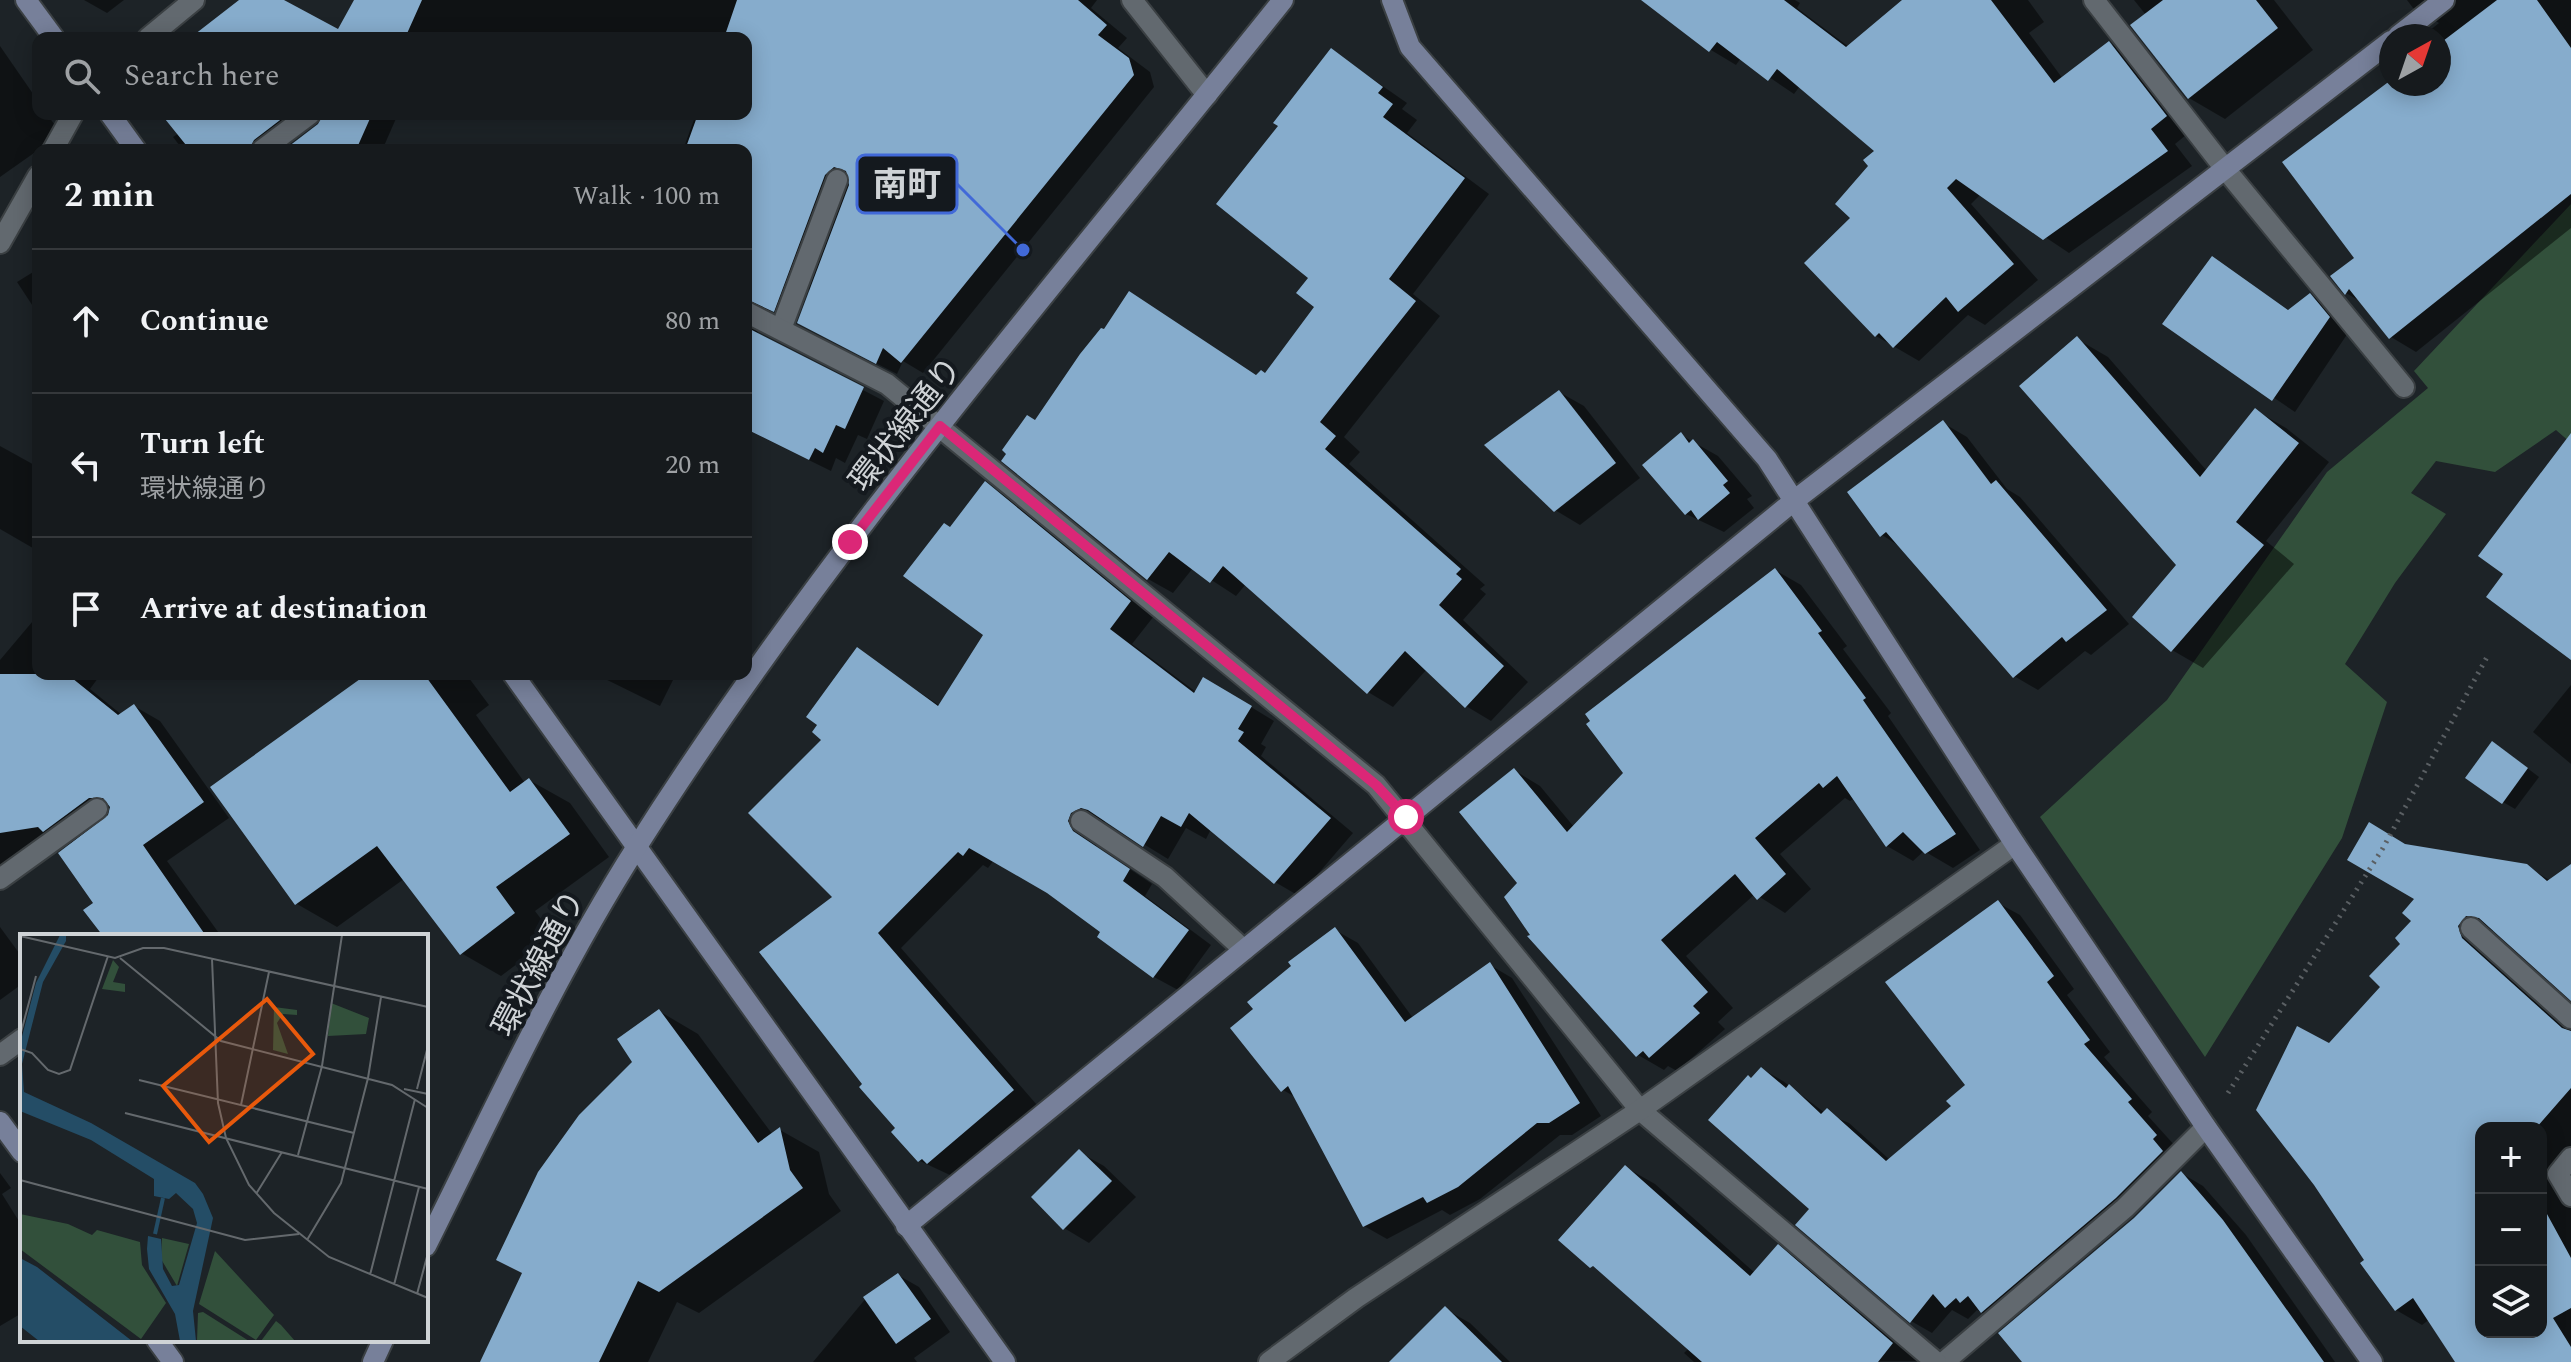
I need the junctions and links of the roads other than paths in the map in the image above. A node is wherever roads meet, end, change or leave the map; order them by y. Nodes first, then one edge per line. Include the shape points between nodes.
1 (26, 0) edge
2 (194, 0) edge
3 (1132, 0) edge
4 (1283, 0) edge
5 (1392, 0) edge
6 (2094, 0) edge
7 (2444, 0) edge
8 (2413, 24) edge
9 (50, 32) edge
10 (155, 32) edge
11 (2379, 50) edge
12 (1207, 95) junction
13 (70, 120) edge
14 (114, 120) edge
15 (302, 120) edge
16 (56, 144) edge
17 (132, 144) edge
18 (270, 144) edge
19 (2226, 170) junction
20 (837, 180) dead end
21 (32, 187) edge
22 (0, 243) edge
23 (752, 315) edge
24 (781, 329) junction
25 (2404, 387) dead end
26 (940, 426) junction
27 (1795, 500) junction
28 (752, 675) edge
29 (517, 680) edge
30 (748, 680) edge
31 (97, 809) dead end
32 (1406, 817) junction
33 (1081, 821) dead end
34 (2015, 844) junction
35 (636, 849) junction
36 (0, 879) edge
37 (2471, 928) dead end
38 (1244, 950) junction
39 (2571, 1018) edge
40 (20, 1040) edge
41 (0, 1055) edge
42 (1640, 1110) junction
43 (0, 1122) edge
44 (2206, 1127) junction
45 (20, 1149) edge
46 (2571, 1158) edge
47 (2571, 1196) edge
48 (906, 1226) junction
49 (428, 1242) edge
50 (158, 1342) edge
51 (382, 1342) edge
52 (173, 1362) edge
53 (373, 1362) edge
54 (1005, 1362) edge
55 (1269, 1362) edge
56 (1936, 1362) edge
57 (1944, 1362) edge
58 (2372, 1362) edge

1 - 9 street
2 - 10 street
3 - 12 street
4 - 12 street, 環状線通り
5 - 27 street via 1410,47 1767,459
6 - 19 street
7 - 8 street
11 - 19 street
12 - 26 street, 環状線通り
13 - 16 street
14 - 17 street
15 - 18 street
19 - 25 street
19 - 27 street
20 - 24 street
21 - 22 street
23 - 24 street
24 - 26 street via 887,384
26 - 28 street, 環状線通り
26 - 32 street via 1376,785
27 - 32 street
27 - 34 street
29 - 35 street
30 - 35 street, 環状線通り
31 - 36 street
32 - 38 street
32 - 42 street
33 - 38 street via 1165,877
34 - 42 street
34 - 44 street
35 - 48 street
35 - 49 street, 環状線通り via 507,1084
37 - 39 street
38 - 48 street
40 - 41 street
42 - 55 street via 1356,1298
42 - 56 street
43 - 45 street
44 - 57 street via 2125,1208
44 - 58 street
46 - 47 street via 2558,1174
48 - 54 street
50 - 52 street
51 - 53 street

